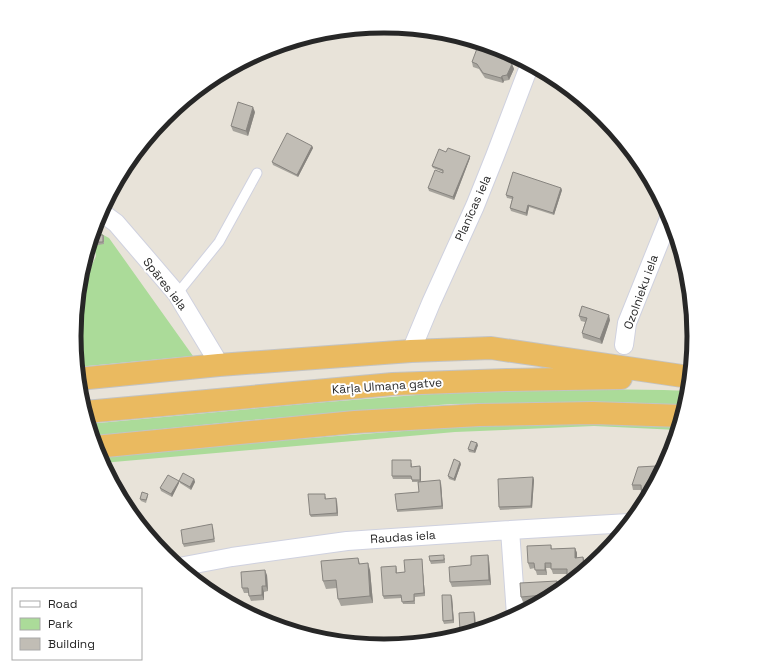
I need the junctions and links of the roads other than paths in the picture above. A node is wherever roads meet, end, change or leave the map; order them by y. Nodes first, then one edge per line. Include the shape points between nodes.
1 (528, 70) edge
2 (257, 173) dead end
3 (106, 216) edge
4 (666, 226) edge
5 (177, 294) junction
6 (624, 345) dead end
7 (411, 351) junction
8 (219, 365) junction
9 (684, 376) edge
10 (684, 377) edge
11 (84, 378) edge
12 (90, 412) edge
13 (676, 416) edge
14 (102, 446) edge
15 (621, 523) edge
16 (510, 530) junction
17 (186, 566) edge
18 (516, 609) edge

1 - 7 street, Planīcas iela via 475,206
2 - 5 lane via 219,242
3 - 5 street, Spāres iela via 116,224
4 - 6 street, Ozolnieku iela via 627,323
5 - 8 street, Spāres iela
7 - 8 highway
7 - 9 highway via 491,348
8 - 11 highway
10 - 12 highway, Kārļa Ulmaņa gatve via 392,384
13 - 14 highway via 593,413 472,415 355,422
15 - 16 street, Raudas iela
16 - 17 street, Raudas iela via 347,541
16 - 18 street

